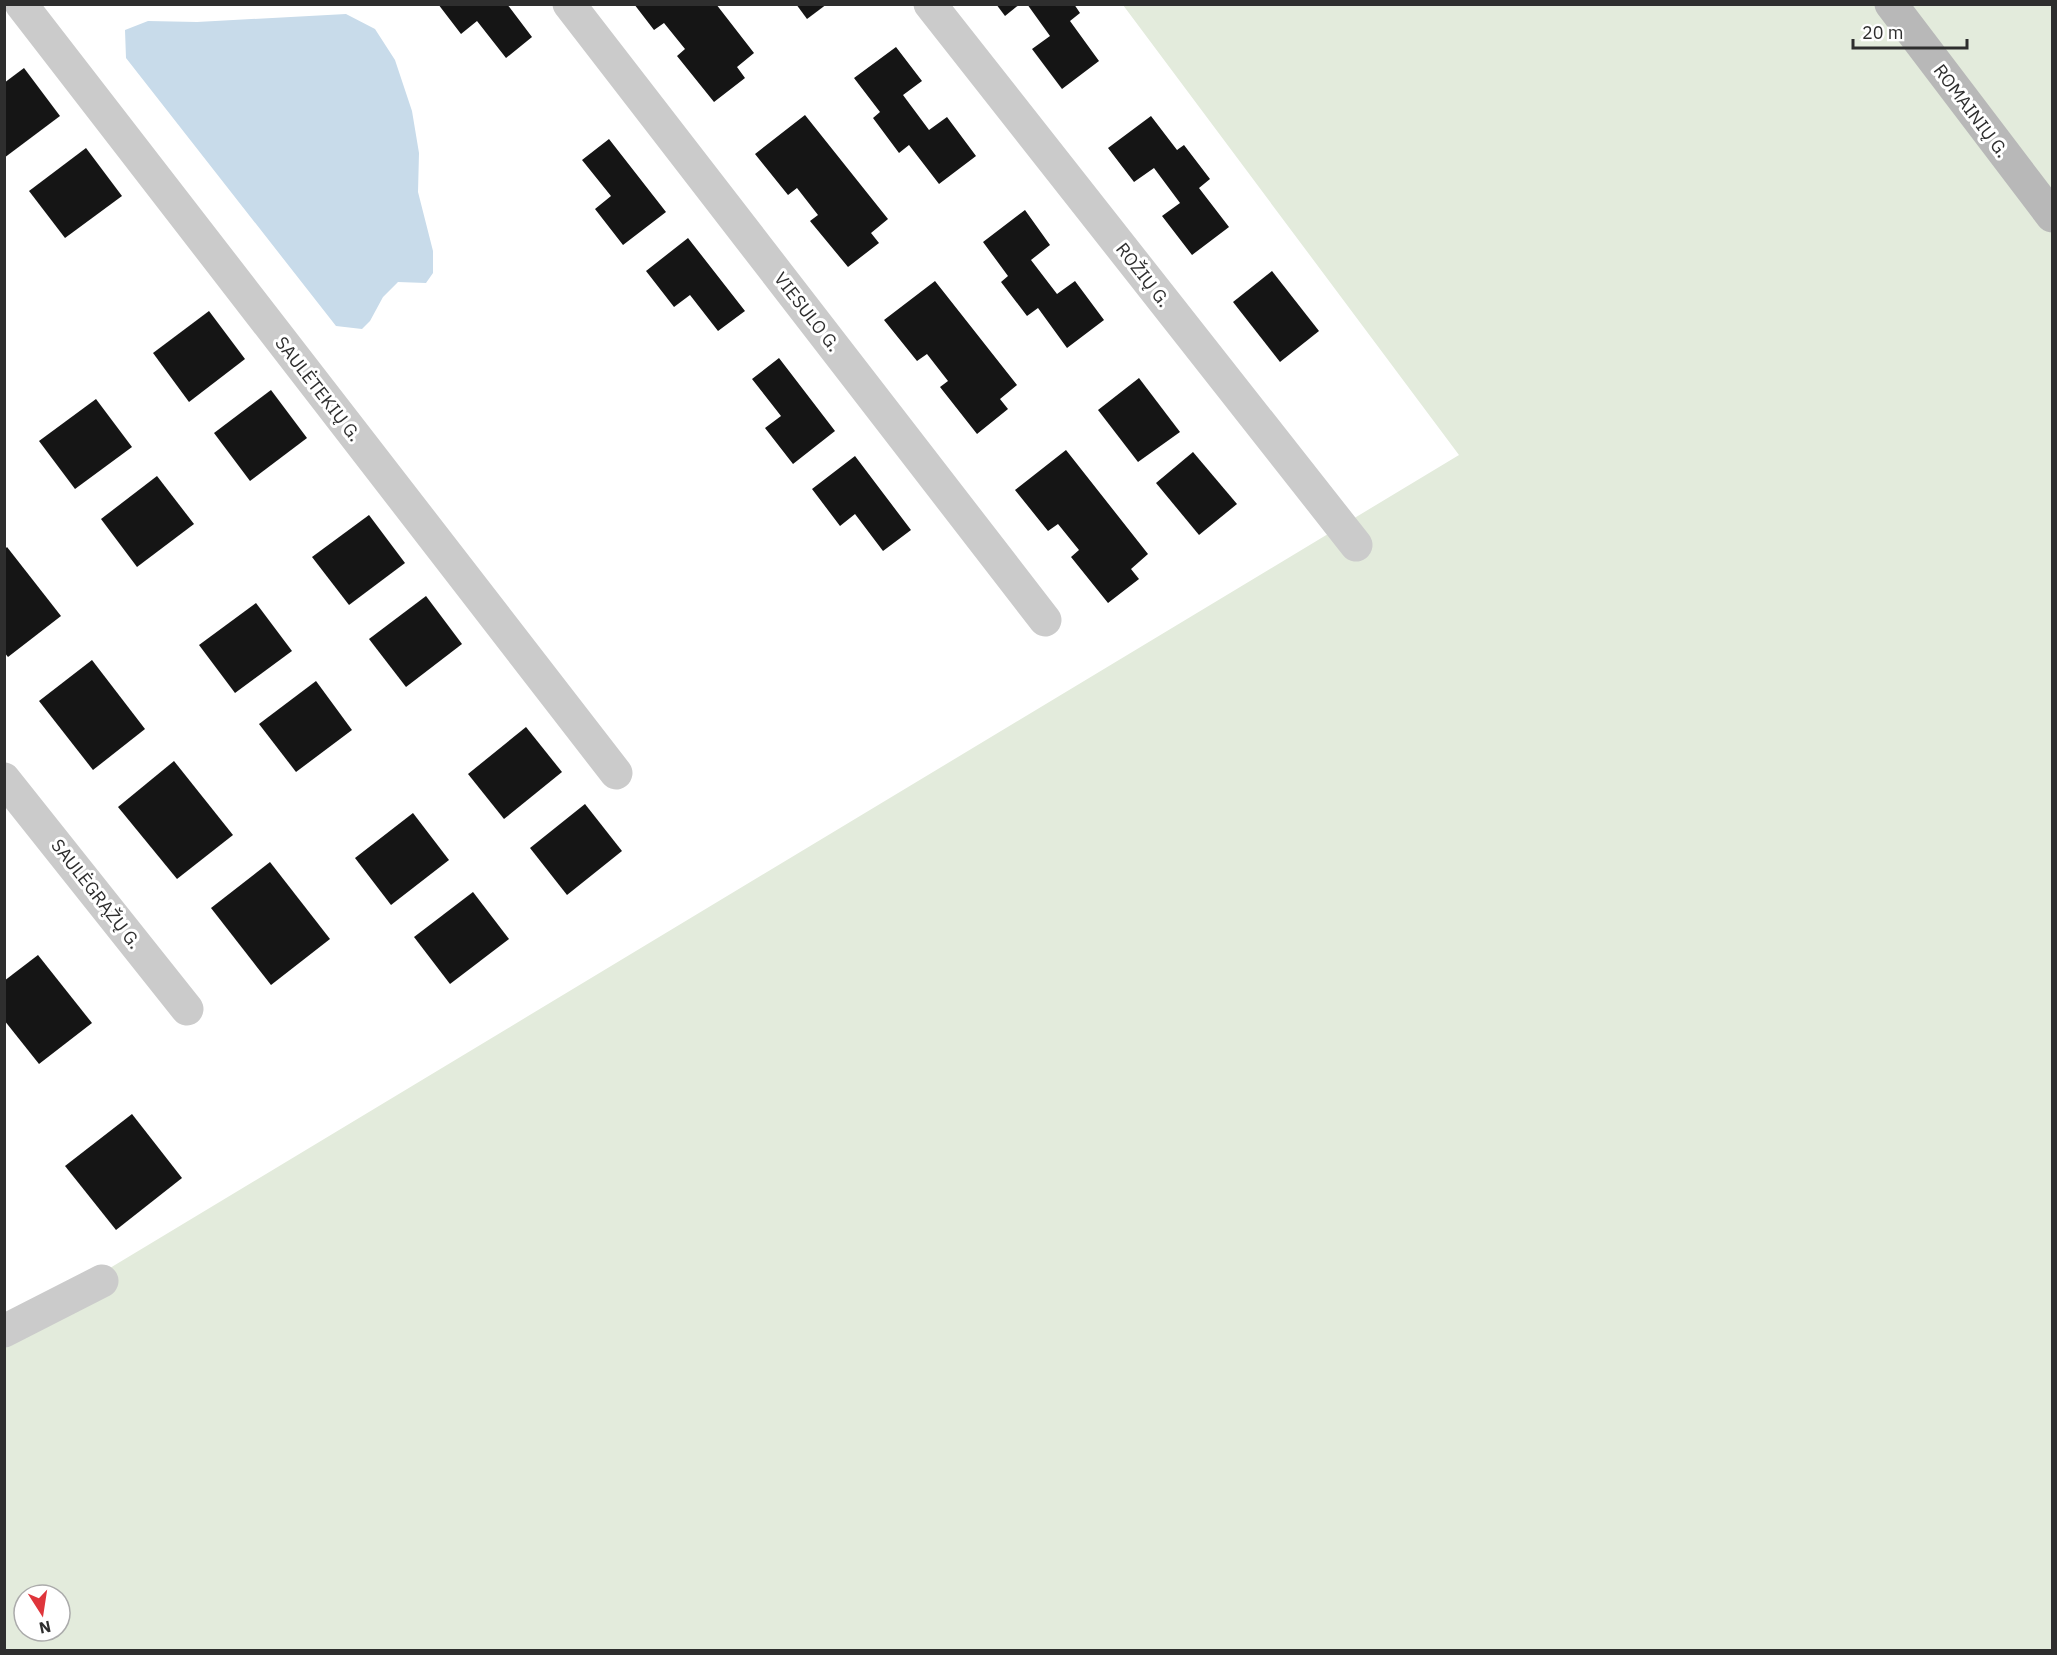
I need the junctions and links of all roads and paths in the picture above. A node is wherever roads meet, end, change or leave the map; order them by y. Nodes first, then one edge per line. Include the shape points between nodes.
1 (21, 4) edge
2 (569, 4) edge
3 (930, 4) edge
4 (1891, 4) edge
5 (2052, 216) edge
6 (1356, 545) dead end
7 (1045, 620) dead end
8 (616, 773) dead end
9 (4, 779) edge
10 (187, 1009) dead end
11 (102, 1281) dead end
12 (4, 1331) edge

1 - 8 street, SAULĖTEKIŲ G.
2 - 7 street, VIESULO G.
3 - 6 street, ROŽIŲ G.
4 - 5 main road, ROMAINIŲ G.
9 - 10 street, SAULĖGRĄŽŲ G.
11 - 12 street

